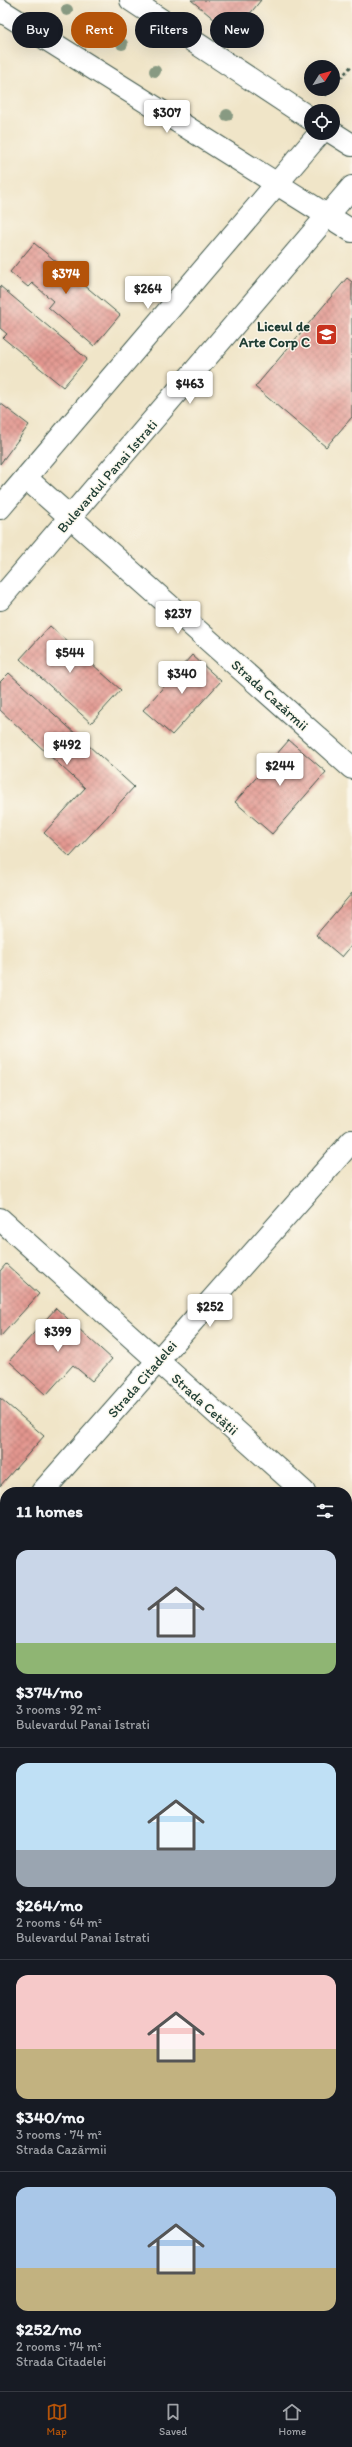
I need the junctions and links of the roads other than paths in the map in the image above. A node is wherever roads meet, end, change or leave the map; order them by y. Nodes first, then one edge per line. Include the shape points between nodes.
1 (131, 0) edge
2 (0, 10) edge
3 (304, 114) edge
4 (340, 137) edge
5 (314, 140) edge
6 (352, 145) edge
7 (279, 184) junction
8 (352, 186) edge
9 (328, 216) junction
10 (352, 231) edge
11 (26, 478) junction
12 (0, 508) edge
13 (72, 517) junction
14 (0, 599) edge
15 (352, 768) edge
16 (352, 1141) edge
17 (0, 1219) edge
18 (158, 1361) junction
19 (46, 1487) edge
20 (298, 1487) edge

1 - 3 street
2 - 7 street
4 - 6 street
5 - 7 street
7 - 9 street
7 - 11 street
8 - 9 street, Bulevardul Panai Istrati
9 - 10 street
9 - 13 street, Bulevardul Panai Istrati
11 - 12 street
11 - 13 street, Strada Cazărmii
13 - 14 street, Bulevardul Panai Istrati
13 - 15 street, Strada Cazărmii
16 - 18 street, Strada Citadelei
17 - 18 street, Strada Cetății
18 - 19 street, Strada Citadelei
18 - 20 street, Strada Cetății

